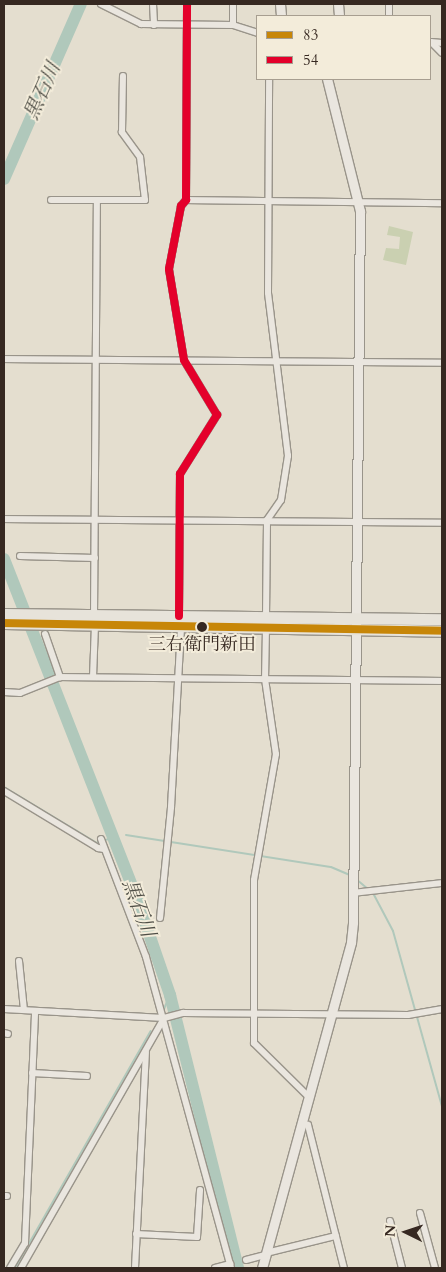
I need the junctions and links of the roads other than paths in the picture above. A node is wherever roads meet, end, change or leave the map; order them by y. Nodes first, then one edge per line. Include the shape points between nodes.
1 (102, 4) edge
2 (153, 4) edge
3 (186, 4) edge
4 (233, 4) edge
5 (187, 24) junction
6 (154, 25) junction
7 (233, 25) junction
8 (256, 33) edge
9 (431, 42) edge
10 (442, 42) edge
11 (442, 53) edge
12 (123, 76) dead end
13 (269, 80) edge
14 (327, 80) edge
15 (51, 200) dead end
16 (97, 200) junction
17 (186, 200) junction
18 (270, 201) junction
19 (358, 202) junction
20 (442, 203) edge
21 (4, 359) edge
22 (96, 359) junction
23 (184, 360) junction
24 (275, 362) junction
25 (358, 362) junction
26 (442, 363) edge
27 (4, 518) edge
28 (95, 518) junction
29 (180, 519) junction
30 (267, 520) junction
31 (356, 521) junction
32 (442, 523) edge
33 (20, 556) dead end
34 (95, 558) junction
35 (12, 618) edge
36 (442, 619) edge
37 (95, 621) junction
38 (180, 621) junction
39 (4, 623) edge
40 (266, 623) junction
41 (354, 624) junction
42 (39, 625) junction
43 (442, 631) edge
44 (60, 677) junction
45 (93, 677) junction
46 (179, 678) junction
47 (265, 679) junction
48 (442, 680) edge
49 (354, 681) junction
50 (4, 692) edge
51 (4, 791) edge
52 (442, 883) edge
53 (353, 893) junction
54 (160, 918) dead end
55 (19, 961) dead end
56 (4, 1009) edge
57 (442, 1009) edge
58 (24, 1010) junction
59 (35, 1011) junction
60 (254, 1015) junction
61 (330, 1016) junction
62 (164, 1018) junction
63 (146, 1050) junction
64 (32, 1073) junction
65 (87, 1076) dead end
66 (308, 1096) junction
67 (301, 1123) junction
68 (200, 1190) dead end
69 (420, 1213) dead end
70 (390, 1221) dead end
71 (136, 1234) junction
72 (336, 1236) junction
73 (266, 1254) junction
74 (246, 1260) dead end
75 (231, 1266) edge
76 (10, 1268) edge
77 (21, 1268) edge
78 (135, 1268) edge
79 (215, 1268) edge
80 (262, 1268) edge
81 (344, 1268) edge
82 (402, 1268) edge
83 (435, 1268) edge

1 - 6 street via 141,24
2 - 6 street
3 - 5 street
4 - 7 street
5 - 6 street
5 - 7 street
5 - 17 street
7 - 8 street
9 - 10 street
9 - 11 street
12 - 16 street via 122,132 140,157 145,200
13 - 18 street
14 - 19 street
15 - 16 street
16 - 22 street
17 - 18 street
17 - 23 street via 181,206 169,269
18 - 19 street
18 - 24 street via 268,293
19 - 20 street
19 - 25 street
21 - 22 street
22 - 23 street
22 - 28 street
23 - 24 street
23 - 29 street via 217,415 180,474
24 - 25 street
24 - 30 street via 288,456 281,500
25 - 26 street
25 - 31 street
27 - 28 street
28 - 29 street
28 - 34 street
29 - 30 street
29 - 38 street
30 - 31 street
30 - 40 street
31 - 32 street
31 - 41 street
33 - 34 street
34 - 37 street
35 - 39 highway
35 - 42 highway
36 - 41 highway
37 - 38 highway
37 - 42 highway
37 - 45 street
38 - 40 highway
38 - 46 street
40 - 41 highway
40 - 47 street
41 - 43 highway
41 - 49 street
42 - 44 street
44 - 45 street
44 - 50 street via 20,693
45 - 46 street
46 - 47 street
46 - 54 street
47 - 49 street
47 - 60 street via 276,754 254,880
48 - 49 street
49 - 53 street
51 - 62 street via 98,848 102,844 146,957
52 - 53 street
53 - 61 street via 351,942
55 - 58 street
56 - 58 street
57 - 61 street via 416,1014
58 - 59 street
59 - 62 street
59 - 64 street
60 - 61 street
60 - 62 street via 184,1013
60 - 66 street via 254,1042
61 - 66 street
62 - 63 street
62 - 75 street
63 - 71 street
63 - 77 street
64 - 65 street
64 - 76 street via 25,1243
66 - 67 street
67 - 72 street via 308,1125
67 - 73 street
68 - 71 street via 197,1237
69 - 83 street
70 - 82 street
71 - 78 street
72 - 73 street
72 - 81 street
73 - 74 street
73 - 80 street
75 - 79 street

